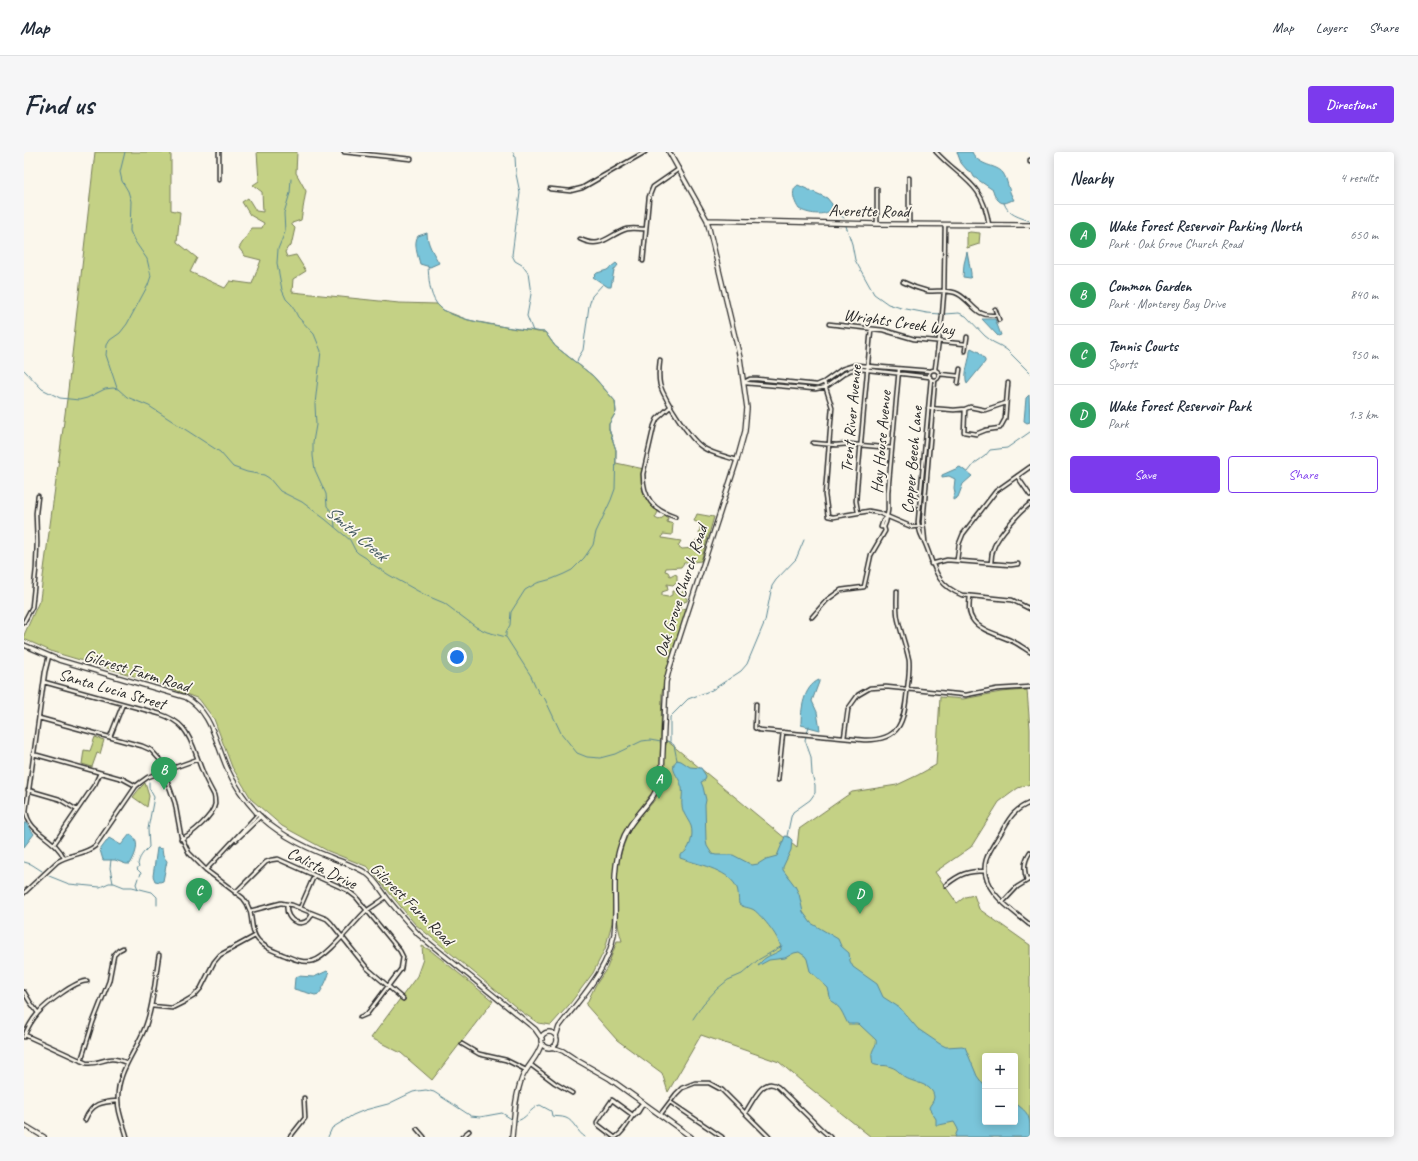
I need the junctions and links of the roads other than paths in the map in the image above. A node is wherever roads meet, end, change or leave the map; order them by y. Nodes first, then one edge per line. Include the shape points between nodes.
1 (219, 152) edge
2 (344, 152) edge
3 (645, 152) edge
4 (669, 152) edge
5 (936, 152) edge
6 (411, 158) dead end
7 (679, 170) junction
8 (909, 178) dead end
9 (219, 180) dead end
10 (550, 189) dead end
11 (877, 189) dead end
12 (707, 220) junction
13 (877, 224) junction
14 (908, 225) junction
15 (945, 225) junction
16 (1030, 225) edge
17 (989, 226) junction
18 (645, 229) junction
19 (580, 239) dead end
20 (643, 261) dead end
21 (904, 282) dead end
22 (944, 292) junction
23 (995, 309) dead end
24 (997, 315) junction
25 (999, 320) dead end
26 (829, 324) dead end
27 (871, 329) junction
28 (967, 337) dead end
29 (938, 341) junction
30 (966, 344) junction
31 (965, 351) dead end
32 (660, 360) dead end
33 (868, 365) junction
34 (899, 369) junction
35 (935, 369) junction
36 (960, 369) dead end
37 (867, 370) junction
38 (930, 371) junction
39 (899, 373) junction
40 (939, 374) junction
41 (959, 376) junction
42 (930, 378) junction
43 (935, 380) junction
44 (744, 382) junction
45 (783, 382) junction
46 (824, 382) junction
47 (958, 383) dead end
48 (1008, 383) dead end
49 (783, 386) junction
50 (826, 387) junction
51 (1006, 403) junction
52 (671, 406) junction
53 (928, 408) junction
54 (933, 408) junction
55 (965, 409) junction
56 (813, 443) dead end
57 (830, 444) junction
58 (861, 446) junction
59 (892, 448) junction
60 (737, 460) junction
61 (1030, 466) edge
62 (1017, 476) junction
63 (1030, 495) edge
64 (38, 496) dead end
65 (1030, 504) edge
66 (858, 512) junction
67 (675, 517) dead end
68 (887, 517) junction
69 (923, 526) junction
70 (918, 527) junction
71 (924, 542) junction
72 (957, 560) junction
73 (991, 563) junction
74 (931, 564) junction
75 (1018, 564) dead end
76 (896, 591) dead end
77 (970, 596) junction
78 (1030, 609) edge
79 (812, 617) dead end
80 (24, 622) edge
81 (24, 645) edge
82 (1030, 652) edge
83 (49, 656) junction
84 (44, 682) junction
85 (1030, 686) edge
86 (907, 690) junction
87 (123, 704) junction
88 (756, 704) dead end
89 (39, 718) junction
90 (783, 732) junction
91 (110, 737) junction
92 (844, 738) junction
93 (33, 754) junction
94 (198, 760) junction
95 (100, 772) junction
96 (164, 772) junction
97 (778, 780) dead end
98 (136, 786) junction
99 (28, 790) junction
100 (1030, 803) edge
101 (77, 810) junction
102 (260, 815) junction
103 (181, 839) junction
104 (54, 844) junction
105 (1030, 852) edge
106 (64, 858) junction
107 (206, 870) junction
108 (985, 871) junction
109 (314, 876) junction
110 (1029, 879) edge
111 (946, 885) dead end
112 (24, 893) edge
113 (235, 893) junction
114 (386, 897) junction
115 (1003, 902) junction
116 (287, 904) junction
117 (300, 908) junction
118 (250, 910) junction
119 (366, 911) junction
120 (312, 914) junction
121 (1030, 925) edge
122 (255, 936) junction
123 (341, 937) junction
124 (123, 948) dead end
125 (159, 955) dead end
126 (87, 981) dead end
127 (388, 987) junction
128 (24, 992) edge
129 (403, 999) dead end
130 (151, 1006) junction
131 (38, 1013) junction
132 (360, 1017) dead end
133 (559, 1027) junction
134 (535, 1029) junction
135 (548, 1032) junction
136 (24, 1036) edge
137 (556, 1038) junction
138 (542, 1040) junction
139 (462, 1044) dead end
140 (550, 1047) junction
141 (563, 1051) junction
142 (538, 1054) junction
143 (81, 1061) junction
144 (126, 1063) junction
145 (531, 1065) junction
146 (526, 1070) junction
147 (572, 1093) dead end
148 (304, 1098) dead end
149 (118, 1101) junction
150 (670, 1102) junction
151 (643, 1103) junction
152 (746, 1113) junction
153 (634, 1116) junction
154 (660, 1116) junction
155 (85, 1120) dead end
156 (24, 1125) edge
157 (417, 1129) dead end
158 (469, 1131) dead end
159 (44, 1137) edge
160 (127, 1137) edge
161 (290, 1137) edge
162 (424, 1137) edge
163 (462, 1137) edge
164 (512, 1137) edge
165 (615, 1137) edge
166 (691, 1137) edge
167 (722, 1137) edge
168 (769, 1137) edge
169 (830, 1137) edge

1 - 9 street
2 - 6 street
3 - 10 street via 582,188 570,191
4 - 7 main road, Oak Grove Church Road
5 - 17 street via 977,190 987,211
7 - 12 main road, Oak Grove Church Road
7 - 18 street via 653,187 648,197
8 - 14 street
11 - 13 street
12 - 13 main road, Averette Road
12 - 44 main road, Oak Grove Church Road
13 - 14 main road, Averette Road
14 - 15 main road, Averette Road
15 - 17 main road, Averette Road
15 - 22 street
16 - 17 main road, Averette Road
18 - 19 street via 626,230 602,242 586,242
18 - 20 street
21 - 22 street via 926,291
22 - 24 street via 959,294 982,314
22 - 29 street
23 - 24 street
24 - 25 street
26 - 27 street, Wrights Creek Way
27 - 29 street, Wrights Creek Way via 889,331 914,339
27 - 33 street, Trent River Avenue
28 - 30 street
29 - 30 street, Wrights Creek Way
29 - 35 street
30 - 31 street
32 - 52 street via 659,379
33 - 34 street
33 - 37 street, Trent River Avenue
33 - 46 street via 849,366
34 - 38 street
34 - 39 street, Hay House Avenue
35 - 38 street
35 - 40 street
36 - 41 street
37 - 39 street
37 - 50 street via 851,370
37 - 58 street, Trent River Avenue
38 - 42 street
39 - 42 street
39 - 59 street, Hay House Avenue
40 - 41 street
40 - 43 street
41 - 47 street
42 - 43 street
42 - 53 street, Copper Beech Lane
43 - 54 street, Copper Beech Lane
44 - 45 street via 757,379
44 - 49 street
44 - 60 main road, Oak Grove Church Road via 747,418
45 - 46 street via 813,385
45 - 49 street
46 - 50 street
48 - 51 street
49 - 50 street via 815,390
50 - 57 street via 832,407
51 - 55 street via 989,409
51 - 55 street via 1005,419 1000,428 976,434 964,432
52 - 60 street via 696,442 711,452
52 - 67 street via 654,426 643,481 646,494 652,503 661,511
53 - 54 street
53 - 70 street, Copper Beech Lane
54 - 55 street
54 - 69 street, Copper Beech Lane
56 - 57 street
57 - 58 street
57 - 66 street via 825,495 828,516
58 - 59 street
58 - 66 street, Trent River Avenue via 856,501
59 - 68 street, Hay House Avenue
60 - 133 main road, Oak Grove Church Road via 666,682 660,779 652,797 624,835 617,857 611,946 599,974
61 - 62 street
62 - 63 street
62 - 72 street via 996,491 962,534
64 - 80 street via 32,607
65 - 73 street via 1020,512 996,542
66 - 68 street via 874,511
68 - 70 street via 906,526
68 - 79 street, Hay House Avenue via 881,525 885,531 871,555 864,587 841,590 826,600
69 - 70 street
69 - 71 street, Copper Beech Lane
70 - 71 street, Copper Beech Lane
71 - 74 street, Copper Beech Lane
72 - 73 street
72 - 74 street
73 - 75 street
74 - 77 street, Copper Beech Lane via 949,589
76 - 86 street via 898,617 909,660
77 - 78 street, Copper Beech Lane via 1012,600
77 - 82 street via 970,610 976,623
81 - 83 main road, Gilcrest Farm Road
83 - 84 street
83 - 102 main road, Gilcrest Farm Road via 179,695 196,704 207,717 234,781
84 - 87 street, Santa Lucia Street
84 - 89 street
85 - 86 street via 966,695
86 - 92 street via 904,716 892,734 873,740
86 - 92 street via 878,687 858,695 848,709
87 - 91 street
87 - 94 street, Santa Lucia Street via 160,714 174,721 189,737
88 - 90 street via 755,728
89 - 91 street
89 - 93 street
90 - 92 street
90 - 97 street
91 - 96 street via 151,750
93 - 95 street
93 - 99 street
94 - 96 street
94 - 103 street, Santa Lucia Street via 214,795 214,806 192,833
95 - 98 street via 124,779
95 - 101 street
96 - 98 street
96 - 103 street via 176,806
98 - 106 street via 95,846 86,852
99 - 101 street via 59,798
99 - 104 street via 26,814 29,821
100 - 108 street via 1014,812 989,852
101 - 104 street
102 - 107 street
102 - 114 main road, Gilcrest Farm Road via 297,842 368,874
103 - 107 street via 189,853
104 - 106 street
105 - 110 street via 1024,868
106 - 112 street via 55,863
107 - 113 street
108 - 111 street via 971,871
108 - 115 street via 989,886
109 - 113 street, Calista Drive via 282,861 271,860 263,864
109 - 117 street
109 - 119 street, Calista Drive via 347,890
110 - 115 street
113 - 118 street via 247,903
114 - 119 street
114 - 134 main road, Gilcrest Farm Road via 419,935
115 - 121 street
116 - 117 street
116 - 118 street
116 - 120 street via 286,912 291,920 306,922
117 - 120 street
118 - 122 street
119 - 123 street
119 - 127 street, Calista Drive via 403,957 401,969
120 - 123 street via 330,922
122 - 123 street via 263,946 296,961 305,962 323,956
122 - 130 street via 218,957 201,988 184,1002 172,1008
123 - 127 street via 367,968
124 - 143 street via 114,955 109,981
125 - 130 street
126 - 131 street via 71,987
127 - 129 street
127 - 132 street, Calista Drive via 367,1014
128 - 131 street
130 - 144 street via 141,1038
131 - 136 street
133 - 135 main road, Oak Grove Church Road
133 - 137 main road, Oak Grove Church Road
134 - 135 main road, Gilcrest Farm Road
134 - 138 main road, Gilcrest Farm Road
135 - 137 main road via 553,1033
135 - 138 main road via 543,1035
136 - 143 street
137 - 140 main road via 555,1044
137 - 141 main road
138 - 140 main road via 544,1046
138 - 142 main road
139 - 146 street via 479,1054 506,1060
140 - 141 main road
140 - 142 main road
141 - 151 main road via 610,1079
142 - 145 main road
143 - 144 street via 91,1064 112,1058
144 - 149 street
145 - 146 main road
145 - 147 street
146 - 164 main road via 520,1084
148 - 161 street via 305,1118
149 - 155 street via 94,1106
149 - 160 street
150 - 152 street via 686,1086 704,1082 718,1087
150 - 154 street
150 - 167 street
151 - 153 street
151 - 154 main road
152 - 168 street
152 - 169 street via 762,1087 774,1084
153 - 165 street
153 - 165 street via 612,1100 596,1122
154 - 166 main road
156 - 159 main road
157 - 162 street
158 - 163 street

